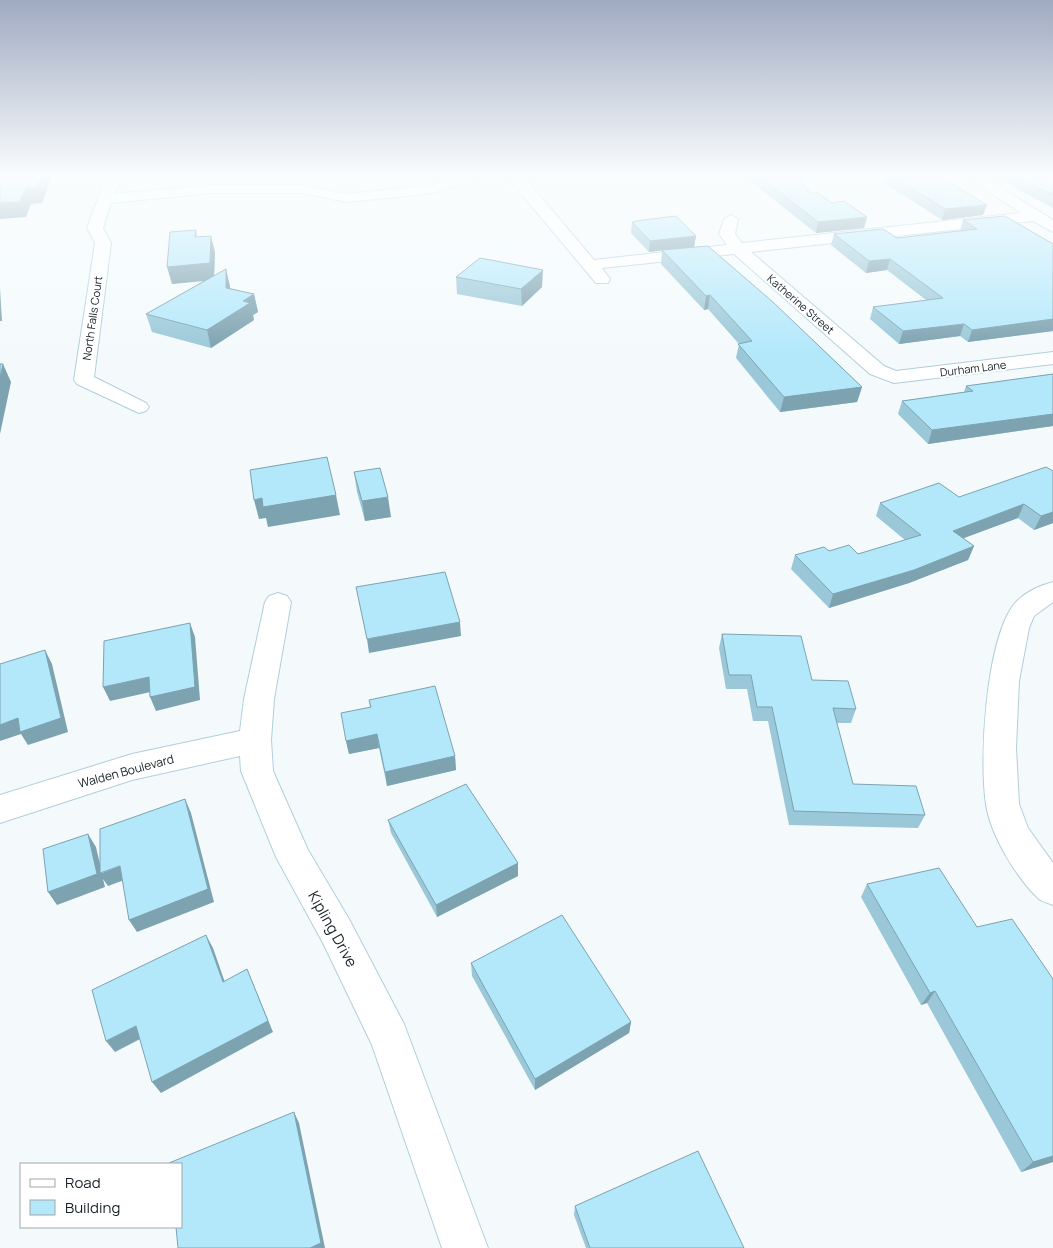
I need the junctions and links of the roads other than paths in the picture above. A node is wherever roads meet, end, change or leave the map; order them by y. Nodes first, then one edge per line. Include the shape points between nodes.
1 (98, 235) edge
2 (564, 235) edge
3 (728, 235) edge
4 (861, 235) edge
5 (738, 249) junction
6 (589, 265) junction
7 (603, 280) dead end
8 (1053, 358) edge
9 (894, 377) joint
10 (139, 408) dead end
11 (1053, 591) edge
12 (278, 602) dead end
13 (255, 740) junction
14 (0, 809) edge
15 (1053, 889) edge
16 (465, 1248) edge

1 - 10 street, North Falls Court via 102,243 84,380
2 - 6 street
3 - 5 street, Katherine Street
4 - 5 street
5 - 6 street
5 - 9 street, Katherine Street via 877,370
6 - 7 street
8 - 9 street, Durham Lane
11 - 15 street via 1021,613 1010,648 999,777 1005,818 1027,857
12 - 13 street, Kipling Drive via 259,699
13 - 14 street, Walden Boulevard via 132,767
13 - 16 street, Kipling Drive via 257,771 293,857 336,931 390,1038

